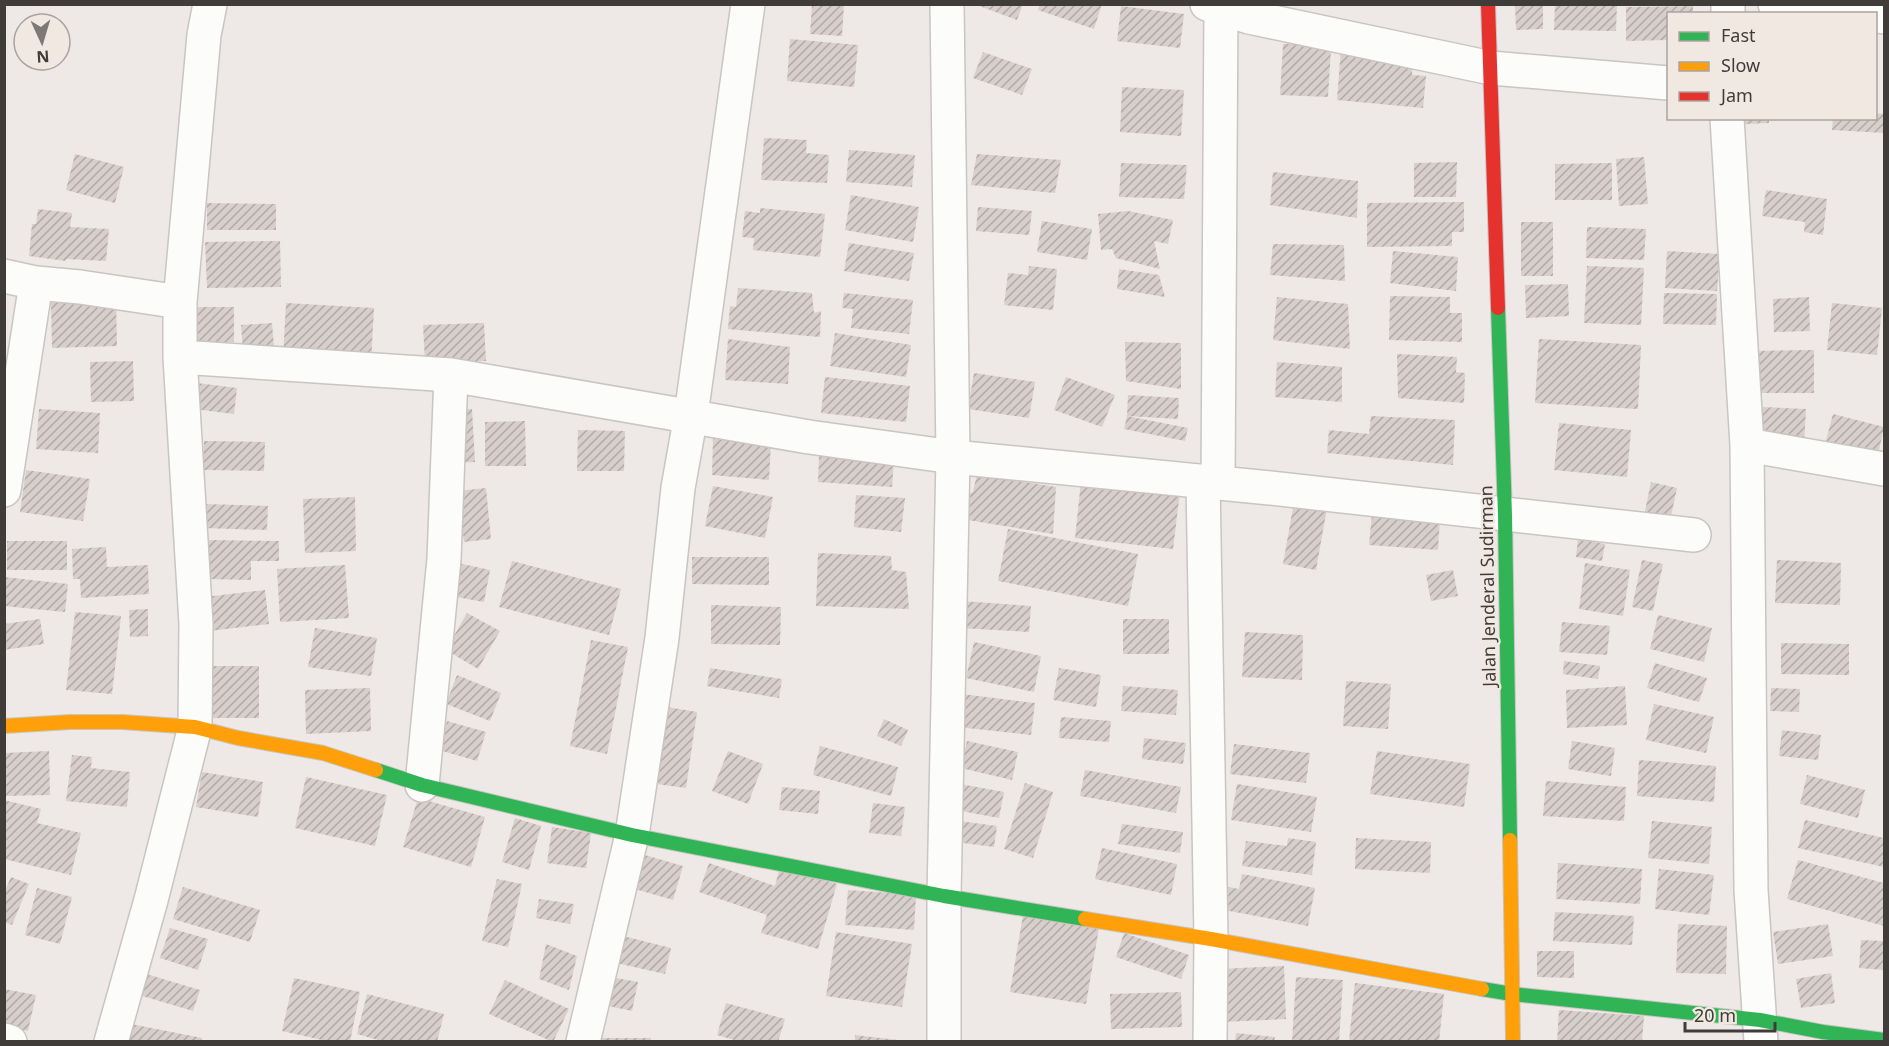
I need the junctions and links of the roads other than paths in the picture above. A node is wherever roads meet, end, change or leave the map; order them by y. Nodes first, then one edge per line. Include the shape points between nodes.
1 (210, 4) edge
2 (747, 4) edge
3 (947, 4) edge
4 (1488, 4) edge
5 (1776, 4) edge
6 (1216, 6) edge
7 (1837, 12) edge
8 (1491, 68) junction
9 (1667, 83) edge
10 (1727, 120) edge
11 (4, 276) edge
12 (36, 283) junction
13 (180, 302) junction
14 (180, 357) junction
15 (451, 375) junction
16 (691, 415) junction
17 (1747, 445) junction
18 (953, 457) junction
19 (1884, 469) edge
20 (1211, 482) junction
21 (4, 490) edge
22 (1505, 515) junction
23 (1694, 535) dead end
24 (4, 726) edge
25 (195, 728) junction
26 (423, 785) junction
27 (632, 835) junction
28 (944, 896) junction
29 (1211, 939) junction
30 (1512, 994) junction
31 (1760, 1031) edge
32 (4, 1040) edge
33 (1884, 1040) edge
34 (10, 1041) edge
35 (111, 1041) edge
36 (583, 1041) edge
37 (944, 1041) edge
38 (1210, 1041) edge
39 (1513, 1041) edge

1 - 13 street
2 - 16 street
3 - 18 street
4 - 8 main road, Jalan Jenderal Sudirman
5 - 7 street
6 - 8 street via 1249,18
6 - 20 street
8 - 9 street
8 - 22 main road, Jalan Jenderal Sudirman
10 - 17 street
11 - 12 street
12 - 13 street
12 - 21 street
13 - 14 street
14 - 15 street
14 - 25 street via 196,624
15 - 16 street
15 - 26 street via 444,559
16 - 18 street via 808,437
16 - 27 street
17 - 19 street
17 - 31 street via 1751,890
18 - 20 street
18 - 28 street
20 - 22 street
20 - 29 street
22 - 23 street
22 - 30 main road, Jalan Jenderal Sudirman
24 - 25 main road via 122,722
25 - 26 main road via 323,753
25 - 35 street
26 - 27 main road
27 - 28 main road
27 - 36 street
28 - 29 main road
28 - 37 street
29 - 30 main road
29 - 38 street
30 - 31 main road
30 - 39 main road, Jalan Jenderal Sudirman
31 - 33 main road via 1823,1032
32 - 34 street

